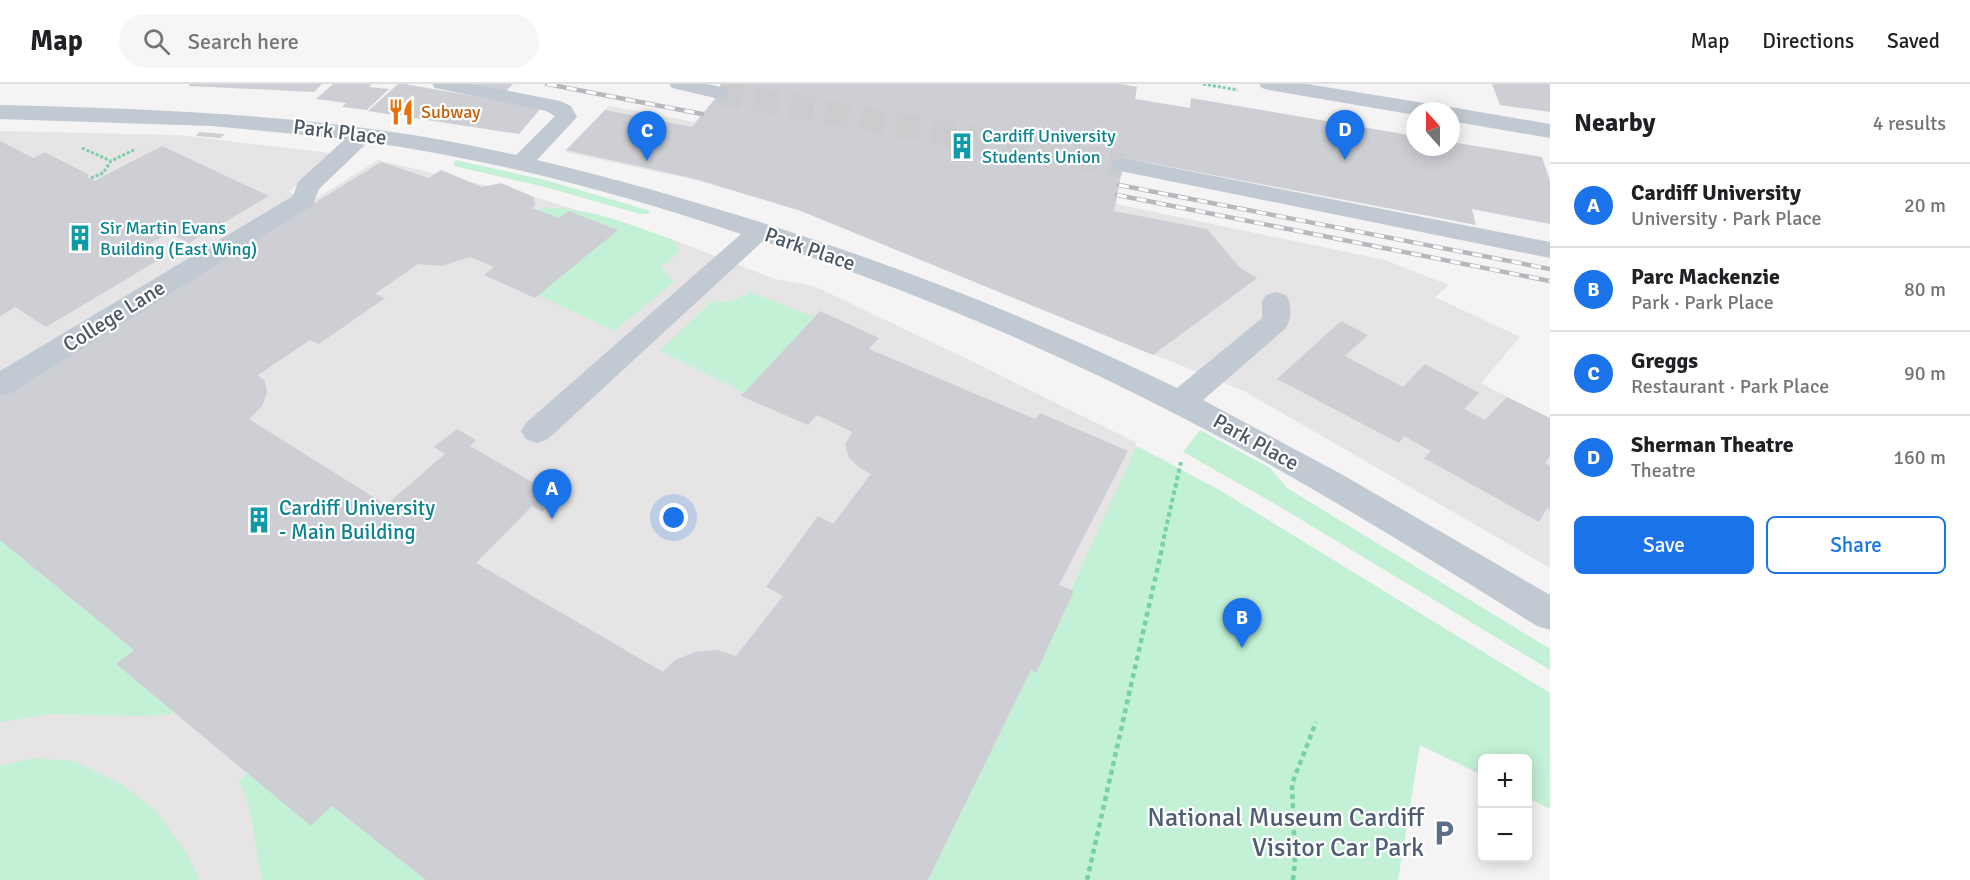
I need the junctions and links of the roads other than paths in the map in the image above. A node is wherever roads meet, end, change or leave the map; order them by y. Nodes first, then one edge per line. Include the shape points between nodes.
1 (442, 84) edge
2 (679, 84) edge
3 (1269, 84) edge
4 (719, 93) tunnel mouth
5 (1406, 103) edge
6 (0, 112) edge
7 (1460, 116) edge
8 (1550, 131) edge
9 (363, 134) junction
10 (521, 163) junction
11 (1123, 165) tunnel mouth
12 (759, 231) junction
13 (1550, 250) edge
14 (1276, 301) dead end
15 (0, 386) edge
16 (1181, 402) junction
17 (537, 431) dead end
18 (1550, 614) edge

1 - 10 street via 563,111 566,117 562,122
2 - 4 street
3 - 5 street
6 - 9 street, Park Place via 193,117
7 - 8 street
9 - 10 street, Park Place
9 - 15 street, College Lane via 307,187 304,200
10 - 12 street, Park Place via 651,197
11 - 13 street
12 - 16 street, Park Place via 972,310
12 - 17 street
14 - 16 street via 1276,321
16 - 18 street, Park Place via 1320,478

